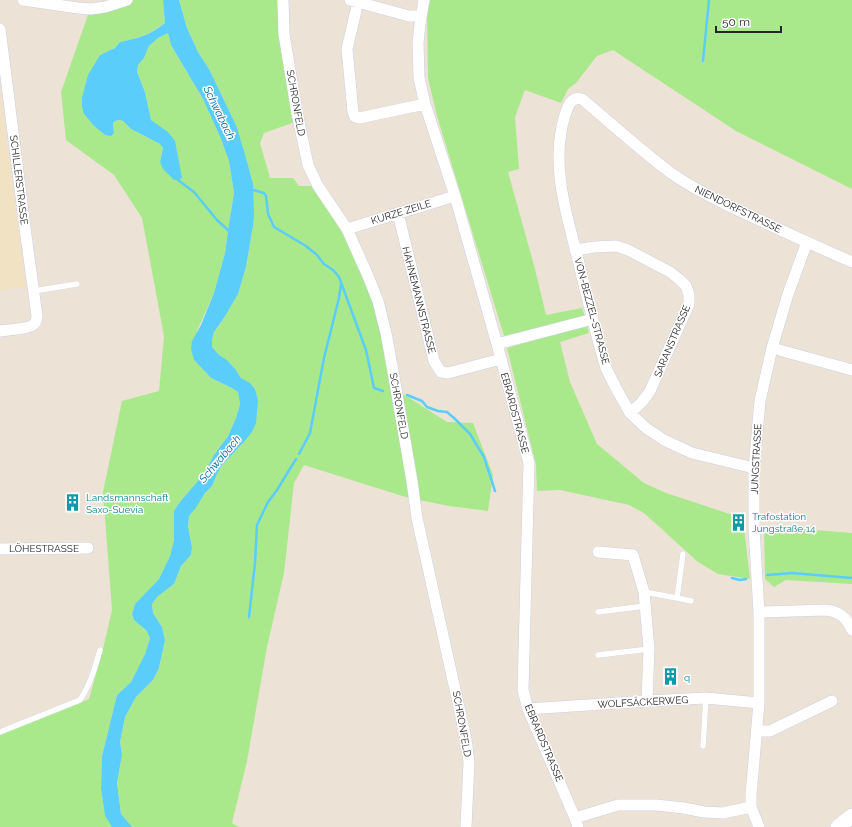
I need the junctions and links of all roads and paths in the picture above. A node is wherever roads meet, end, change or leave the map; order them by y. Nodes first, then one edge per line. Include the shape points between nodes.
1 (23, 0) edge
2 (127, 0) edge
3 (282, 0) edge
4 (424, 0) edge
5 (354, 1) edge
6 (421, 16) junction
7 (0, 29) edge
8 (577, 98) joint
9 (425, 104) junction
10 (455, 196) junction
11 (398, 213) junction
12 (347, 229) junction
13 (807, 242) junction
14 (575, 250) junction
15 (852, 262) edge
16 (77, 284) dead end
17 (34, 291) junction
18 (593, 319) junction
19 (0, 331) edge
20 (497, 344) junction
21 (772, 348) junction
22 (501, 359) junction
23 (852, 370) edge
24 (630, 413) junction
25 (754, 468) junction
26 (88, 548) dead end
27 (0, 549) edge
28 (598, 552) dead end
29 (683, 554) dead end
30 (644, 592) junction
31 (677, 598) junction
32 (691, 601) dead end
33 (645, 606) junction
34 (598, 612) dead end
35 (759, 612) junction
36 (852, 630) edge
37 (649, 649) junction
38 (100, 650) dead end
39 (598, 655) dead end
40 (706, 698) junction
41 (647, 700) junction
42 (832, 700) dead end
43 (758, 703) junction
44 (528, 709) junction
45 (757, 731) junction
46 (0, 732) edge
47 (703, 746) dead end
48 (751, 807) junction
49 (852, 816) edge
50 (577, 822) edge
51 (466, 827) edge
52 (759, 827) edge
53 (838, 827) edge

1 - 2 street via 92,9
3 - 12 street, SCHRONFELD via 284,34 296,112 308,165 318,186
4 - 6 street, EBRARDSTRASSE
5 - 6 street via 409,16
5 - 9 street via 347,49 355,117
6 - 9 street, EBRARDSTRASSE via 418,43 419,78
7 - 17 street, SCHILLERSTRASSE
8 - 13 street, NIENDORFSTRASSE via 582,99 685,182 726,205
8 - 14 street, VON-BEZZEL-STRASSE via 572,100 567,110 561,128 559,150 564,205
9 - 10 street, EBRARDSTRASSE
10 - 11 street, KURZE ZEILE
10 - 20 street, EBRARDSTRASSE
11 - 12 street, KURZE ZEILE
11 - 22 street, HAHNEMANNSTRASSE via 434,361 441,372 448,373
12 - 51 street, SCHRONFELD via 378,301 386,332 417,518 466,739 469,762
13 - 15 street, NIENDORFSTRASSE
13 - 21 street, JUNGSTRASSE
14 - 18 street, VON-BEZZEL-STRASSE
14 - 24 street, SARANSTRASSE via 616,246 670,272 686,286 689,304 650,391
16 - 17 lane
17 - 19 street, SCHILLERSTRASSE via 37,316 34,324
18 - 20 street
18 - 24 street, VON-BEZZEL-STRASSE via 606,368
20 - 22 street, EBRARDSTRASSE
21 - 23 street
21 - 25 street, JUNGSTRASSE via 760,401
22 - 44 street, EBRARDSTRASSE via 529,463 523,690
24 - 25 street, VON-BEZZEL-STRASSE via 664,440 692,453
25 - 35 street, JUNGSTRASSE via 754,529
26 - 27 street, LÖHESTRASSE
28 - 30 street via 633,555
29 - 31 lane
30 - 31 lane
30 - 33 street
31 - 32 lane
33 - 34 lane
33 - 37 street
35 - 36 street via 834,611 843,616
35 - 43 street, JUNGSTRASSE
37 - 39 lane
37 - 41 street
38 - 46 lane via 91,680 80,700
40 - 41 street, WOLFSÄCKERWEG
40 - 43 street, WOLFSÄCKERWEG
40 - 47 lane
41 - 44 street, WOLFSÄCKERWEG
42 - 45 street via 770,731
43 - 45 street, JUNGSTRASSE
44 - 50 street, EBRARDSTRASSE
45 - 48 street, JUNGSTRASSE
48 - 50 street via 722,813 656,804 618,805
48 - 52 street, JUNGSTRASSE
49 - 53 street

